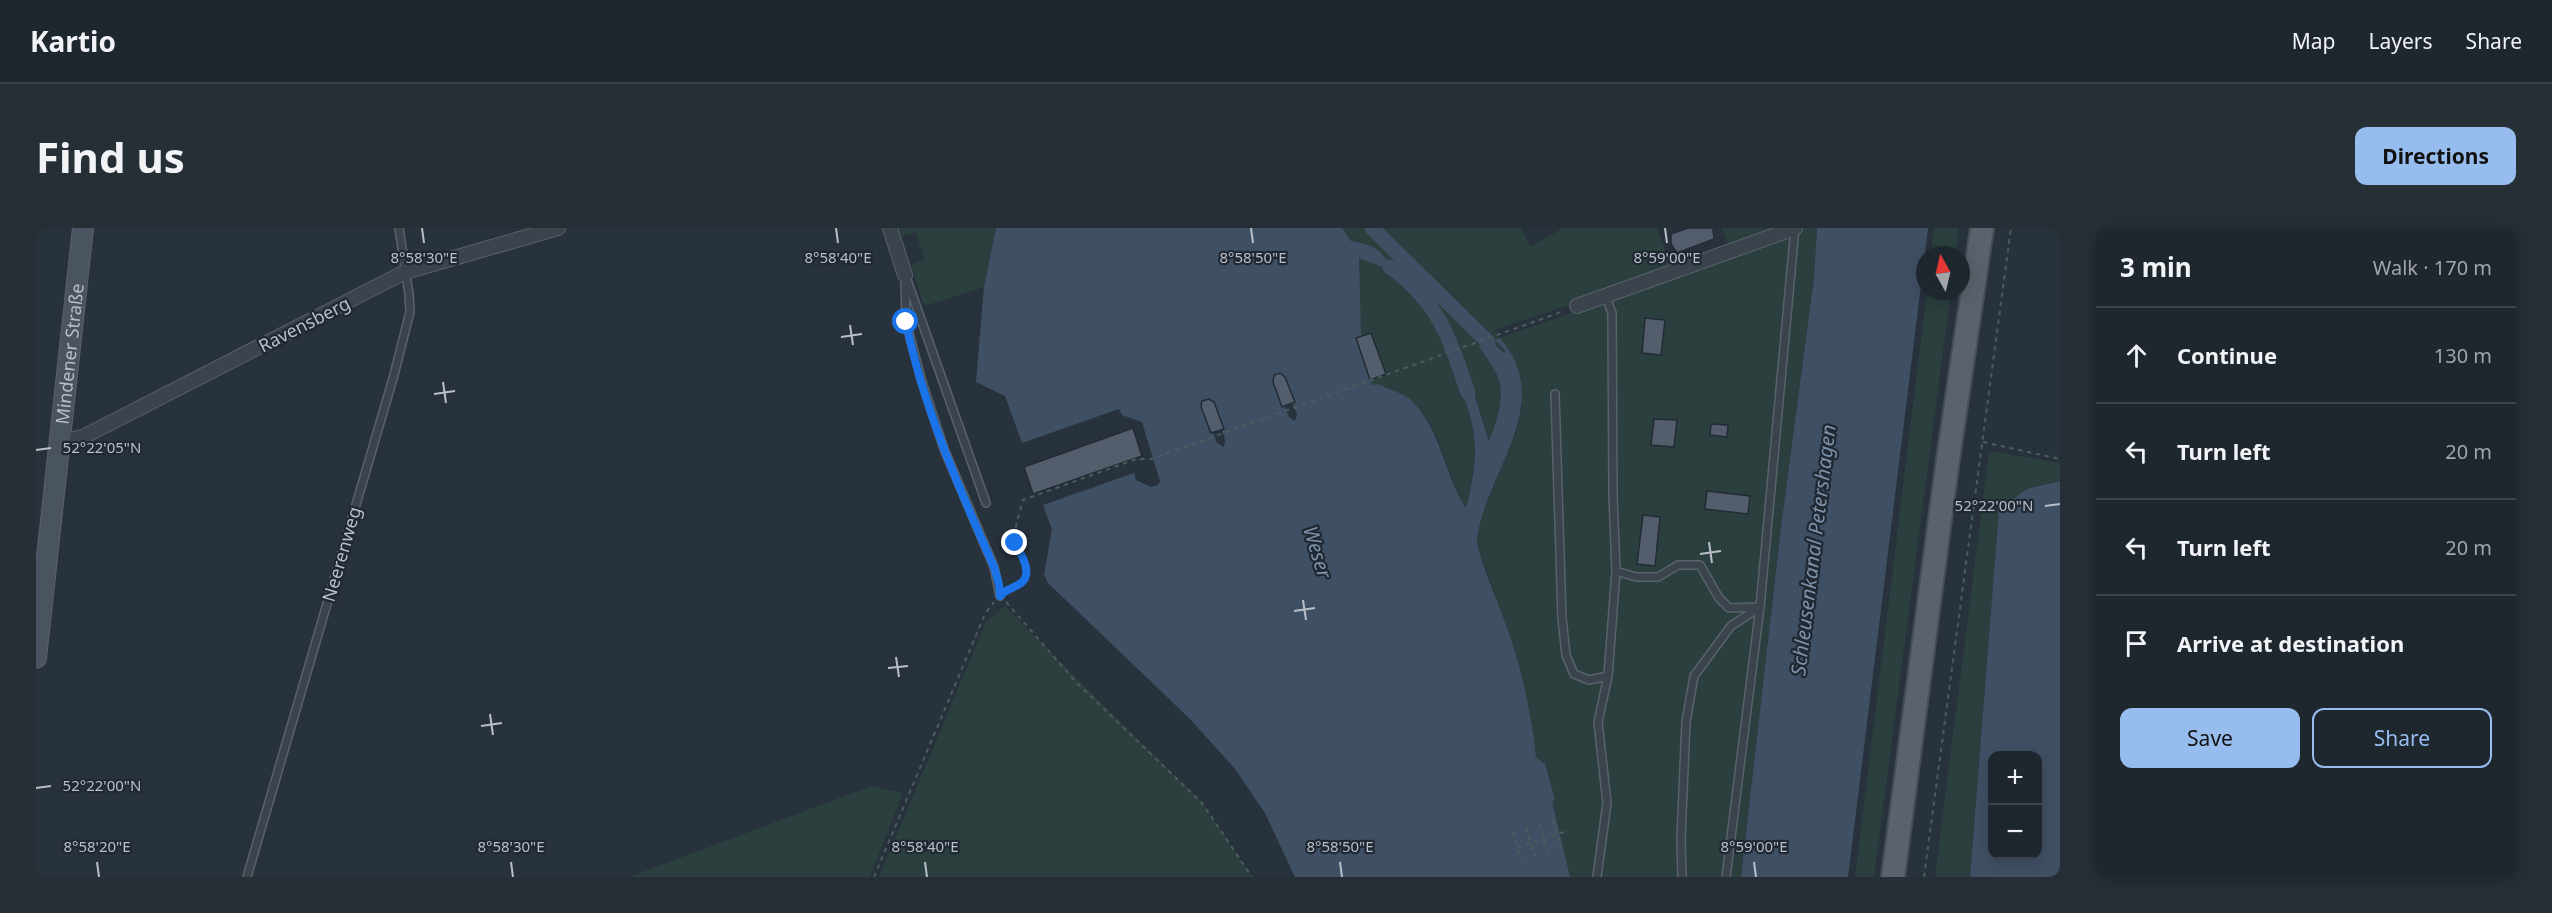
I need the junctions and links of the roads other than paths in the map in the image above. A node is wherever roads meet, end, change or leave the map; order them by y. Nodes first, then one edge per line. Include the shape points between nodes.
1 (83, 228) edge
2 (399, 228) edge
3 (558, 228) edge
4 (890, 228) edge
5 (1795, 228) edge
6 (1982, 228) edge
7 (405, 272) junction
8 (905, 275) junction
9 (1606, 297) junction
10 (1577, 306) road end
11 (1555, 394) dead end
12 (58, 442) junction
13 (986, 502) dead end
14 (1617, 571) junction
15 (1000, 596) road end
16 (1760, 607) junction
17 (36, 658) edge
18 (1608, 676) junction
19 (247, 877) edge
20 (1597, 877) edge
21 (1682, 877) edge
22 (1726, 877) edge
23 (1893, 877) edge

1 - 12 street, Mindener Straße
2 - 7 lane, Neerenweg
3 - 7 street, Ravensberg
4 - 8 street
5 - 9 street
5 - 16 lane
6 - 23 main road
7 - 12 street, Ravensberg via 83,437
7 - 19 lane, Neerenweg via 410,312 394,375
8 - 13 lane
8 - 15 lane via 906,322 922,382 944,449 994,567
9 - 10 street
9 - 14 lane via 1612,313
11 - 18 lane via 1566,656 1574,674 1589,681
12 - 17 street, Mindener Straße
14 - 16 lane via 1636,577 1658,577 1678,565 1700,566 1729,608
14 - 18 lane
16 - 21 lane via 1731,626 1694,676 1686,722
16 - 22 lane
18 - 20 lane via 1598,722 1607,803

